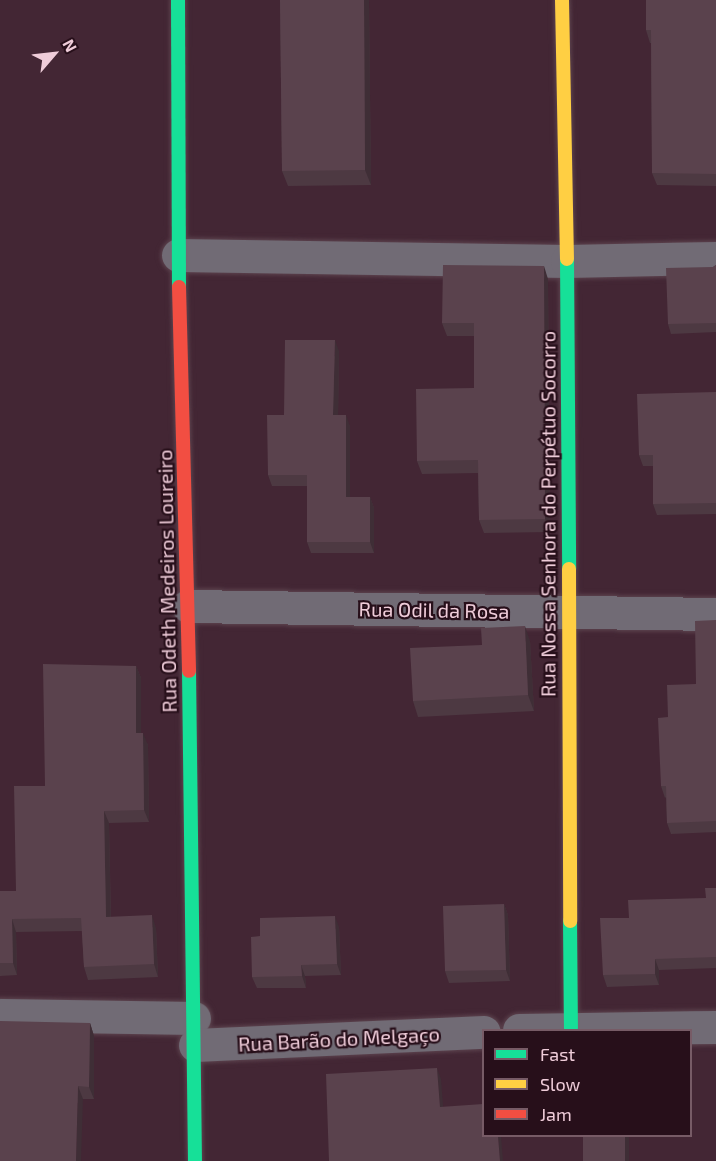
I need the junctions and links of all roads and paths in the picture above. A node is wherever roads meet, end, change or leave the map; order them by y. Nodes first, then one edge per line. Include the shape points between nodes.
1 (178, 0) edge
2 (561, 0) edge
3 (178, 255) junction
4 (716, 258) edge
5 (567, 261) junction
6 (188, 606) junction
7 (567, 612) junction
8 (716, 614) edge
9 (0, 1015) edge
10 (716, 1027) edge
11 (570, 1028) junction
12 (544, 1029) edge
13 (194, 1031) junction
14 (482, 1032) edge
15 (195, 1161) edge

1 - 3 street, Rua Odeth Medeiros Loureiro
2 - 5 street, Rua Nossa Senhora do Perpétuo Socorro
3 - 5 street
3 - 6 street, Rua Odeth Medeiros Loureiro
4 - 5 street
5 - 7 street, Rua Nossa Senhora do Perpétuo Socorro
6 - 7 street, Rua Odil da Rosa
6 - 13 street, Rua Odeth Medeiros Loureiro
7 - 8 street, Rua Odil da Rosa
7 - 11 street, Rua Nossa Senhora do Perpétuo Socorro
9 - 13 street, Rua Barão do Melgaço
10 - 11 street
11 - 12 street
13 - 14 street, Rua Barão do Melgaço
13 - 15 street, Rua Odeth Medeiros Loureiro

